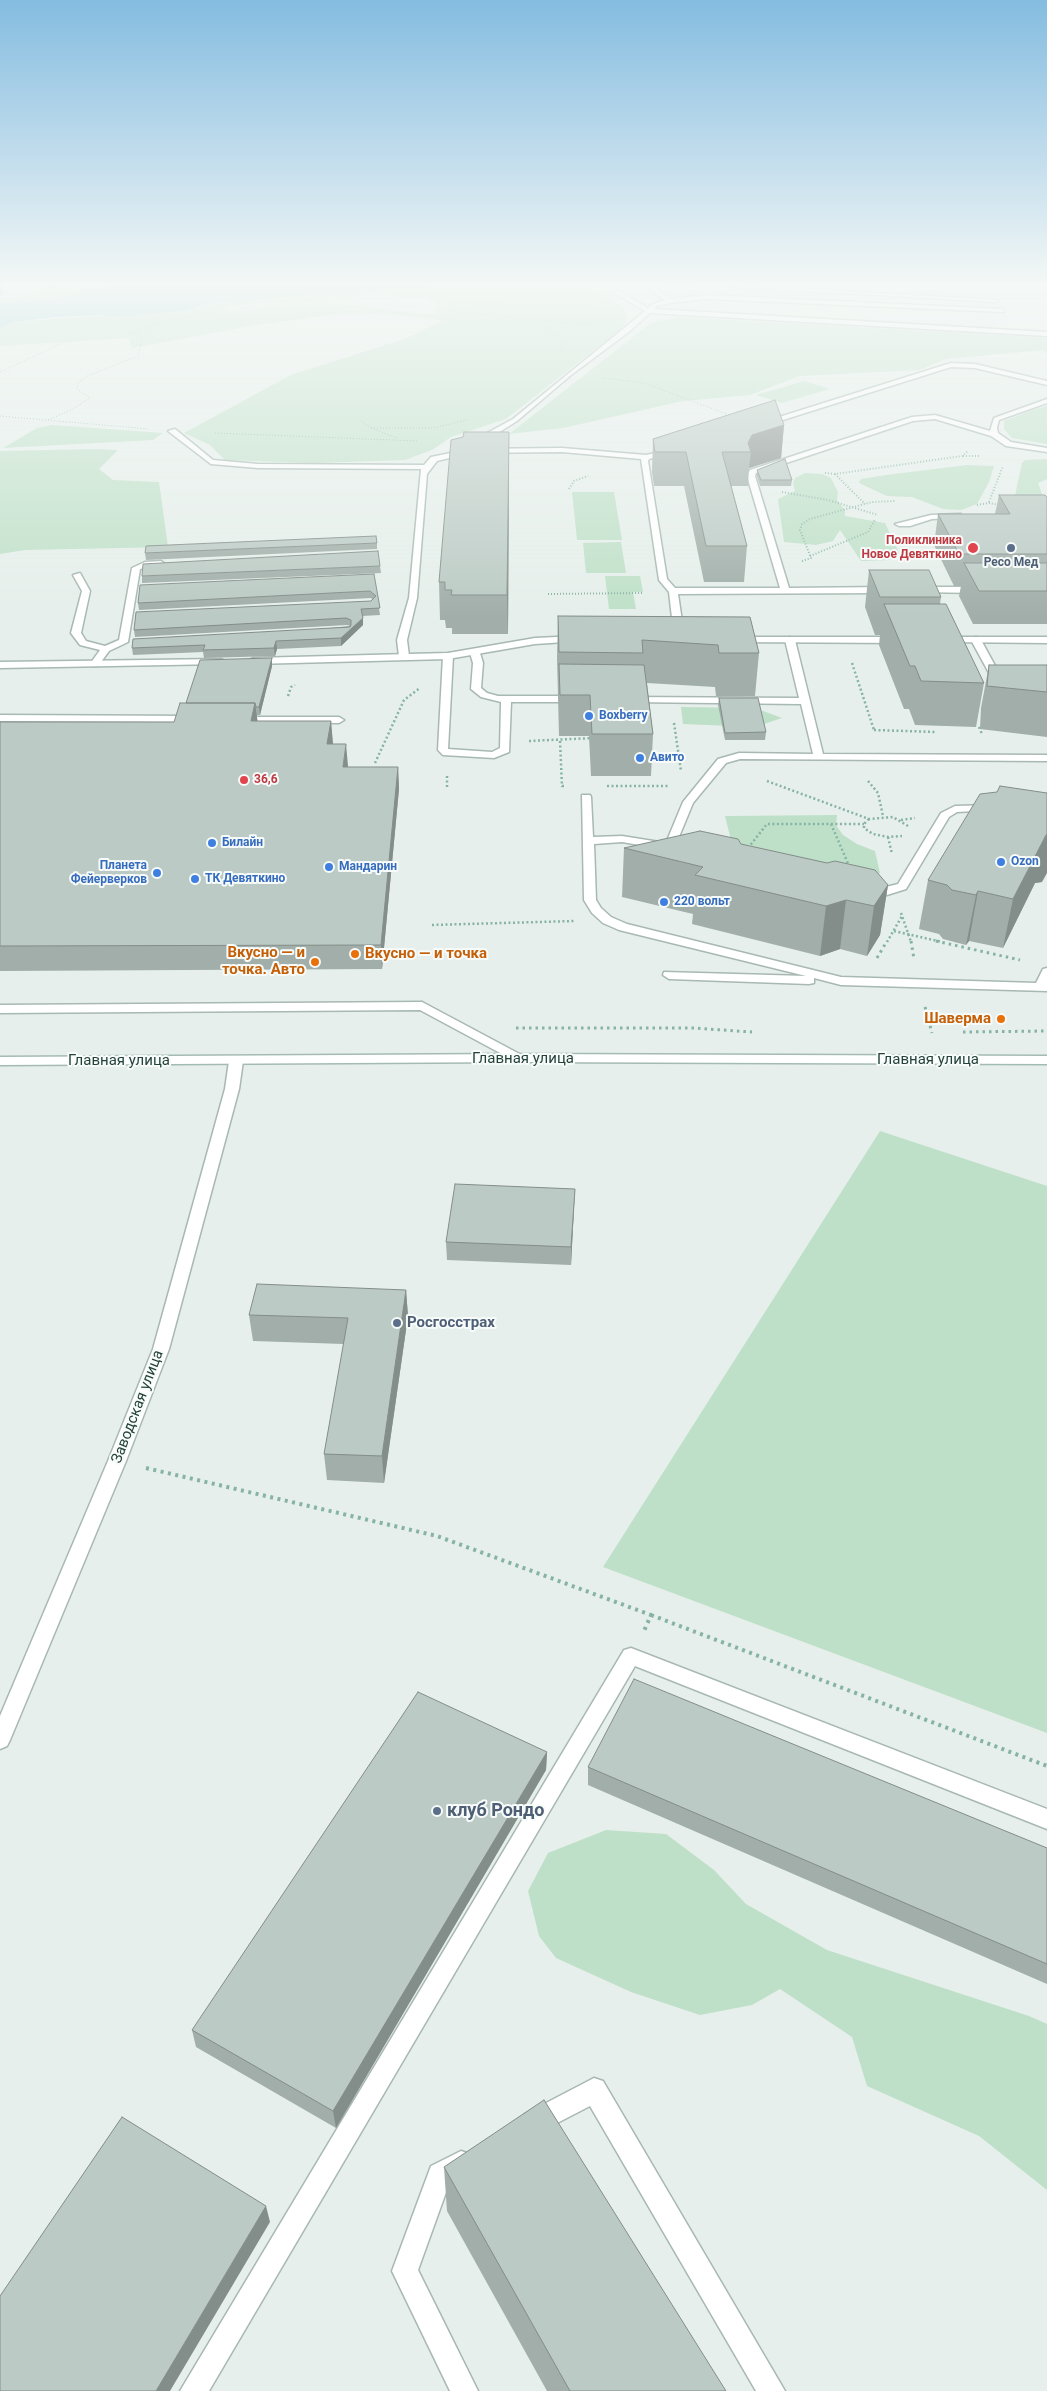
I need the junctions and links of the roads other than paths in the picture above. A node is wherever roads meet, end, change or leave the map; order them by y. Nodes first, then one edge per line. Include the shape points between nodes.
1 (546, 394) edge
2 (858, 394) edge
3 (1047, 401) edge
4 (756, 425) edge
5 (172, 431) road end
6 (994, 434) junction
7 (680, 448) edge
8 (469, 449) junction
9 (1047, 450) edge
10 (646, 457) junction
11 (426, 467) junction
12 (971, 516) edge
13 (899, 524) dead end
14 (174, 563) edge
15 (77, 575) dead end
16 (785, 590) junction
17 (988, 590) edge
18 (673, 591) junction
19 (590, 639) edge
20 (679, 639) edge
21 (724, 640) edge
22 (790, 640) junction
23 (910, 640) edge
24 (929, 640) edge
25 (976, 640) junction
26 (1047, 640) edge
27 (106, 649) junction
28 (475, 653) junction
29 (404, 656) junction
30 (448, 656) junction
31 (96, 664) junction
32 (0, 665) edge
33 (1006, 687) edge
34 (506, 699) junction
35 (591, 699) edge
36 (621, 699) edge
37 (805, 700) junction
38 (0, 718) edge
39 (203, 719) edge
40 (232, 720) edge
41 (339, 720) dead end
42 (819, 757) junction
43 (1047, 758) edge
44 (586, 797) dead end
45 (1000, 809) edge
46 (588, 840) junction
47 (858, 890) edge
48 (1047, 972) edge
49 (669, 975) dead end
50 (841, 981) junction
51 (1044, 987) edge
52 (0, 1009) edge
53 (520, 1058) junction
54 (1047, 1060) edge
55 (0, 1061) edge
56 (236, 1061) junction
57 (0, 1740) edge
58 (1047, 1819) edge
59 (517, 2132) edge
60 (483, 2151) edge
61 (194, 2391) edge
62 (464, 2391) edge
63 (771, 2391) edge

1 - 8 street via 515,420
2 - 4 street
3 - 6 street via 996,419
5 - 11 street via 210,462 258,466
6 - 9 street via 1009,444
6 - 16 street via 935,417 912,419 757,469 751,476
7 - 10 street
8 - 10 street via 562,450
8 - 11 street via 434,459
10 - 18 street via 644,461 663,580
11 - 29 street via 412,598 402,640
12 - 13 street via 942,516
14 - 27 street via 145,564 136,568 138,588 127,642
15 - 27 street via 86,591 76,633 83,643
16 - 17 street
16 - 18 street
18 - 20 street
19 - 28 street via 535,641
21 - 22 street
22 - 23 street
22 - 37 street
24 - 25 street
25 - 26 street
25 - 33 street via 996,681
27 - 31 street
28 - 30 street
28 - 34 street via 478,663 476,689 484,695
29 - 30 street
29 - 31 street
30 - 34 street via 443,750 454,755 494,755 505,750
31 - 32 street
34 - 35 street
36 - 37 street
37 - 42 street
38 - 39 street
40 - 41 street
42 - 43 street
42 - 46 street via 739,756 722,761 688,802 675,848 622,839
44 - 46 street
45 - 47 street via 955,809 945,815 902,886 887,891
46 - 50 street via 590,900 607,920 624,928
48 - 51 street
49 - 50 street
50 - 51 street
52 - 53 street via 422,1006
53 - 54 street, Главная улица
53 - 56 street, Главная улица
55 - 56 street, Главная улица
56 - 57 street, Заводская улица via 232,1089 161,1349
58 - 61 street via 631,1656
59 - 63 street via 594,2090
60 - 62 street via 440,2174 404,2272

